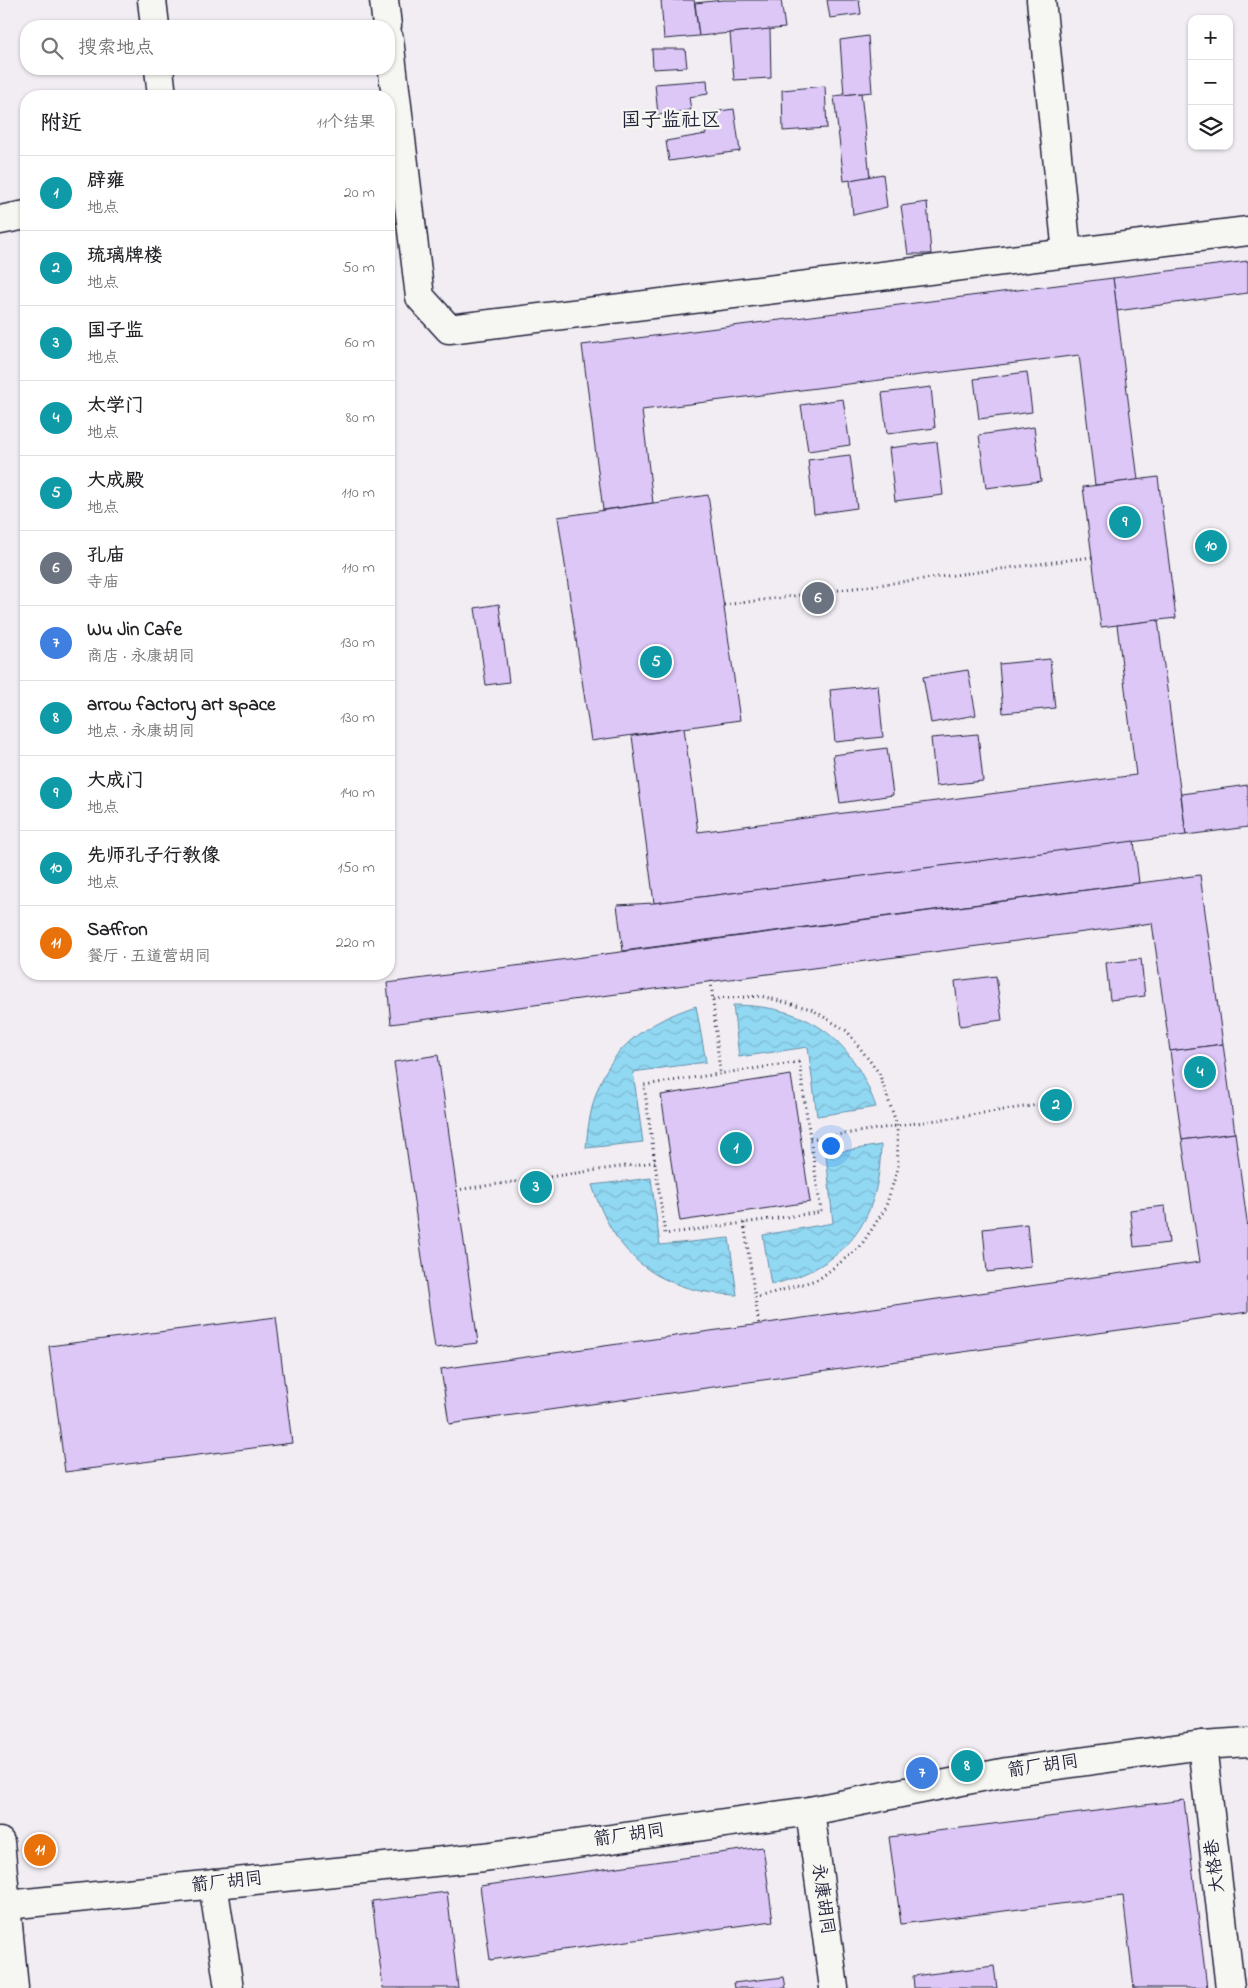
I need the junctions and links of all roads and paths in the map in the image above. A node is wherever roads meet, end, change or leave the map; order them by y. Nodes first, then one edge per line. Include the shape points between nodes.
1 (152, 0) edge
2 (384, 0) edge
3 (1041, 0) edge
4 (154, 20) edge
5 (386, 20) edge
6 (160, 75) edge
7 (393, 75) edge
8 (161, 90) edge
9 (20, 217) edge
10 (0, 220) edge
11 (1248, 231) edge
12 (1068, 253) junction
13 (1092, 557) dead end
14 (724, 605) dead end
15 (711, 982) dead end
16 (713, 1000) junction
17 (720, 1074) junction
18 (1058, 1102) dead end
19 (897, 1125) junction
20 (810, 1139) junction
21 (655, 1162) junction
22 (456, 1190) dead end
23 (744, 1223) junction
24 (755, 1298) junction
25 (759, 1324) dead end
26 (1248, 1742) edge
27 (1202, 1745) junction
28 (810, 1811) junction
29 (0, 1842) edge
30 (213, 1884) junction
31 (7, 1905) junction
32 (14, 1988) edge
33 (229, 1988) edge
34 (834, 1988) edge
35 (1230, 1988) edge

1 - 4 street
2 - 5 street
3 - 12 street
6 - 8 street
7 - 12 street via 420,297 449,329
9 - 10 street
11 - 12 street
13 - 14 path
15 - 16 path
16 - 17 path
16 - 19 path via 761,996 812,1009 847,1031 879,1073
17 - 20 path via 799,1062
17 - 21 path via 644,1085
18 - 19 path
19 - 20 path
19 - 24 path via 898,1168 885,1209 860,1247 819,1279
20 - 23 path via 821,1212
21 - 22 path
21 - 23 path via 665,1234
23 - 24 path
24 - 25 path
26 - 27 street, 箭厂胡同
27 - 28 street, 箭厂胡同 via 1006,1772
27 - 35 street, 大格巷
28 - 30 street, 箭厂胡同 via 484,1857
28 - 34 street, 永康胡同
29 - 31 street
30 - 31 street, 箭厂胡同
30 - 33 street
31 - 32 street

